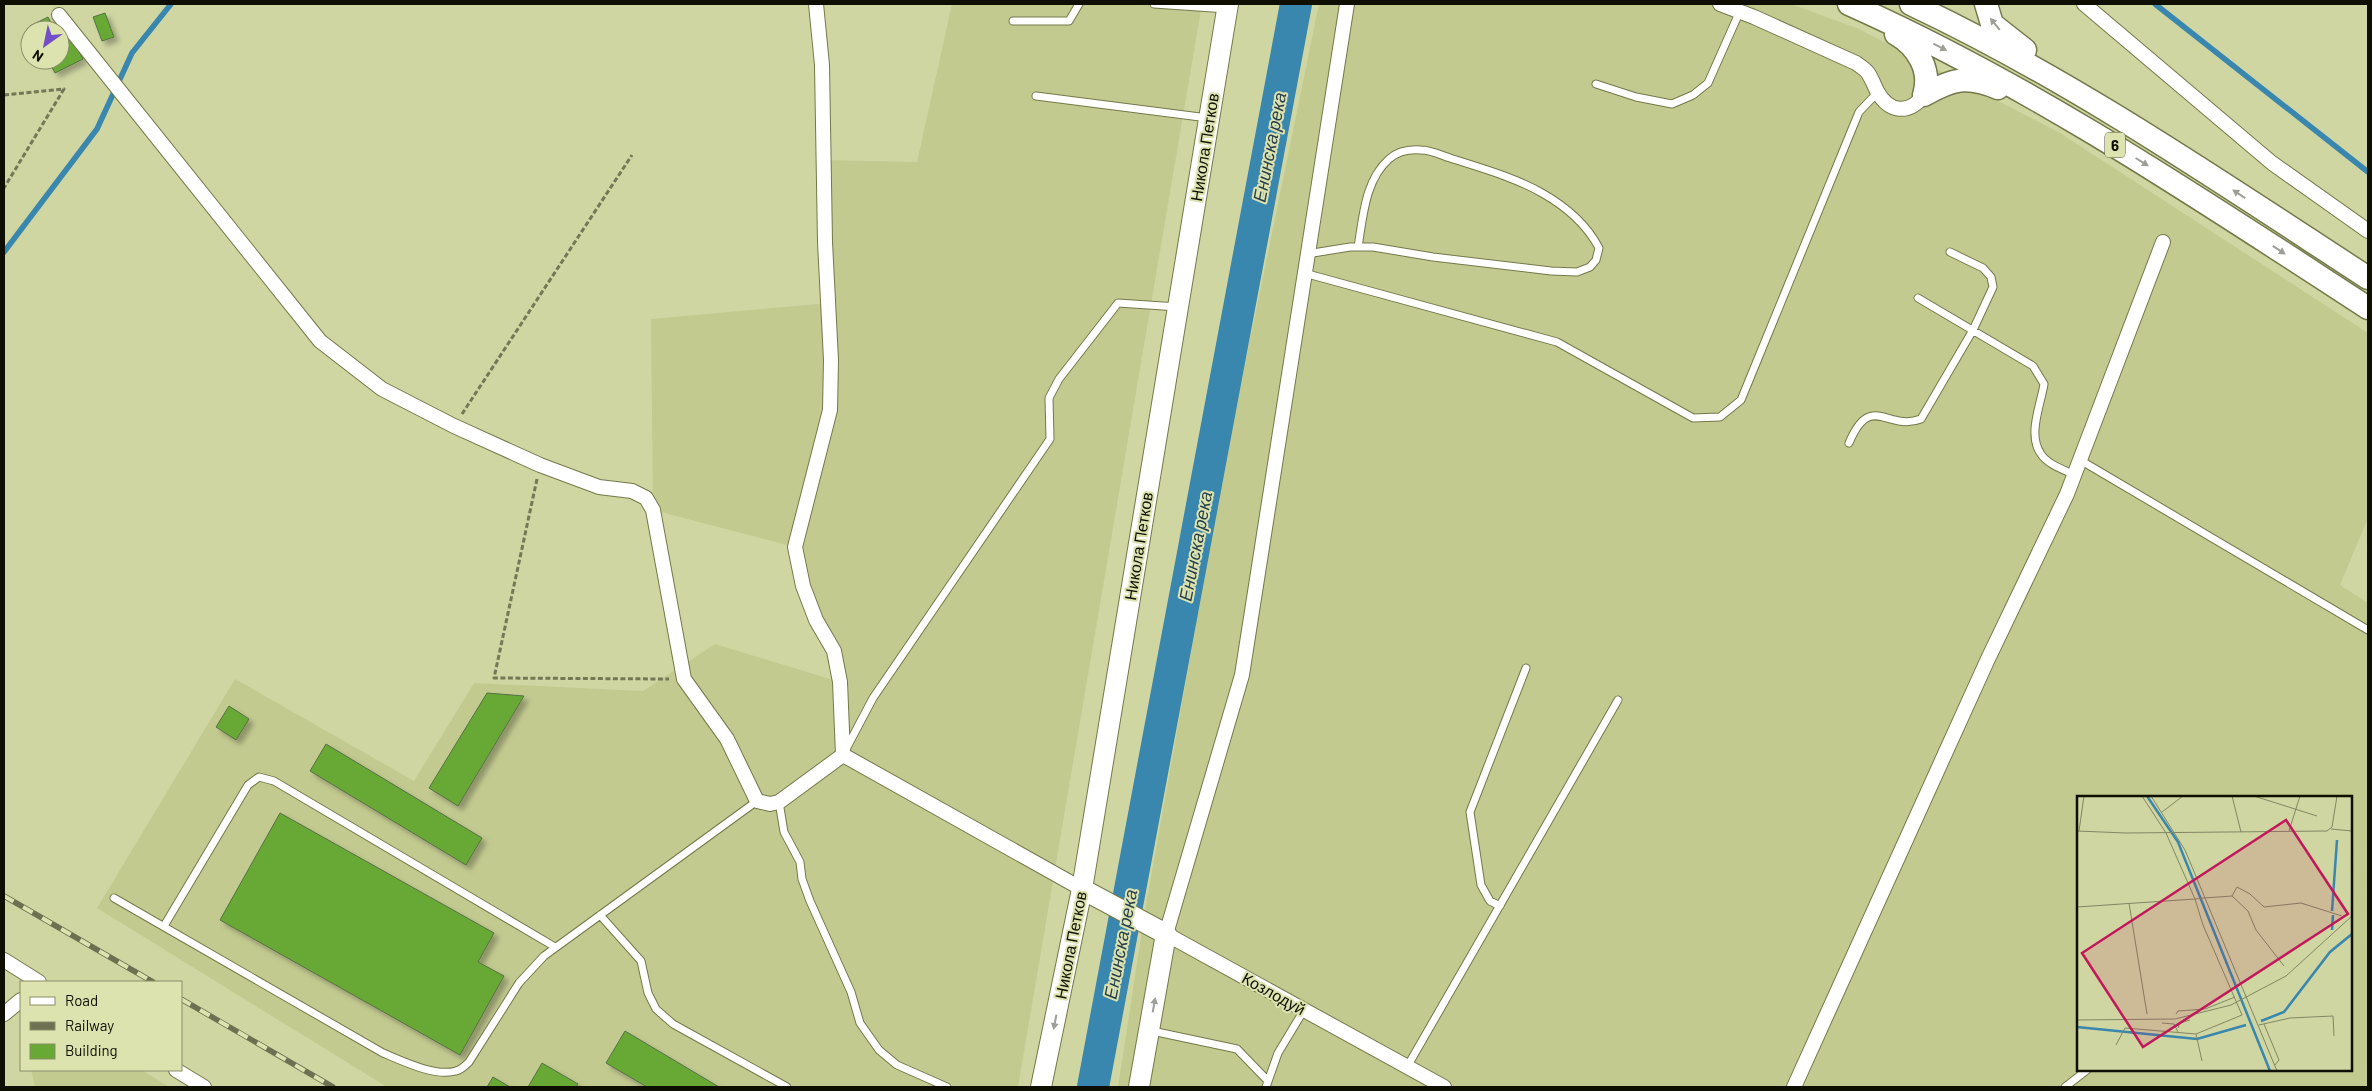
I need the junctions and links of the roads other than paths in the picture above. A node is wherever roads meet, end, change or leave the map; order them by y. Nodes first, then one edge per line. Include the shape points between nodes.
1 (816, 4) edge
2 (1079, 4) edge
3 (1154, 4) edge
4 (1347, 4) edge
5 (1720, 4) edge
6 (1847, 4) edge
7 (1911, 4) edge
8 (1986, 4) edge
9 (2084, 4) edge
10 (1228, 6) edge
11 (1740, 11) junction
12 (59, 15) dead end
13 (1013, 21) dead end
14 (1596, 84) dead end
15 (1878, 92) junction
16 (1924, 95) junction
17 (1036, 96) dead end
18 (2087, 99) junction
19 (1209, 118) junction
20 (2075, 121) junction
21 (2368, 231) edge
22 (2163, 242) dead end
23 (1358, 247) junction
24 (1950, 252) dead end
25 (1307, 254) junction
26 (1304, 273) junction
27 (2368, 278) edge
28 (1918, 298) dead end
29 (1178, 307) junction
30 (2368, 308) edge
31 (1973, 330) junction
32 (1849, 443) dead end
33 (2080, 460) junction
34 (2075, 475) junction
35 (2368, 630) edge
36 (1526, 668) dead end
37 (1618, 700) dead end
38 (843, 755) junction
39 (757, 801) junction
40 (778, 802) junction
41 (1082, 888) junction
42 (114, 898) dead end
43 (1500, 906) junction
44 (600, 915) junction
45 (164, 926) junction
46 (1166, 934) junction
47 (555, 947) junction
48 (4, 960) edge
49 (37, 981) edge
50 (20, 1001) edge
51 (1304, 1010) junction
52 (4, 1014) edge
53 (1149, 1031) junction
54 (1407, 1067) junction
55 (178, 1071) edge
56 (2086, 1071) edge
57 (1267, 1084) edge
58 (204, 1087) edge
59 (786, 1087) edge
60 (946, 1087) edge
61 (1042, 1087) edge
62 (1140, 1087) edge
63 (1444, 1087) edge
64 (1794, 1087) edge
65 (2065, 1087) edge

1 - 38 street via 822,65 830,410 795,547 803,586 816,620 834,651 840,682
2 - 13 lane via 1069,21
3 - 10 lane
4 - 25 street
5 - 11 street
6 - 16 highway via 1914,48 1924,67
6 -> 20 highway, 6 via 1965,60
7 - 18 highway, 6 via 1999,48
18 -> 8 highway via 1992,24
9 - 21 street via 2272,163
10 - 19 main road, Никола Петков
11 - 14 lane via 1708,83 1693,95 1672,104
11 - 15 street via 1856,63 1867,72
12 - 39 street via 320,341 382,389 454,426 540,465 599,487 632,491 646,498 652,510 684,678 727,739
15 - 16 street via 1887,106 1895,110 1912,107
15 - 26 lane via 1859,112 1741,400 1720,417 1694,418 1557,342
16 - 20 highway via 1944,84 1963,79 1975,80
17 - 19 lane
27 -> 18 highway, 6
19 - 29 main road, Никола Петков
20 -> 30 highway, 6
22 - 33 street
23 - 23 lane via 1577,272 1590,267 1599,248 1591,233 1542,193 1494,172 1423,150 1403,150 1389,159 1374,176
23 - 25 lane
24 - 31 lane via 1983,268 1991,277 1993,287
25 - 26 street
26 - 46 street via 1242,675
28 - 31 lane
29 - 38 lane via 1118,303 1059,379 1049,398 1050,440 872,698
29 - 41 main road, Никола Петков
31 - 32 lane via 1921,419 1911,423 1874,414 1854,430
31 - 34 lane via 2033,366 2044,384 2037,412 2036,438 2040,454
33 - 34 street
33 - 35 lane
34 - 64 street
36 - 43 lane via 1470,812 1481,885 1490,901
37 - 43 lane
38 - 40 street
38 - 41 street
39 - 40 street
39 - 44 lane
40 - 60 lane via 784,832 800,862 810,901 851,992 860,1023 879,1050 897,1065
41 - 46 main road, Козлодуй
41 -> 61 main road, Никола Петков
42 - 45 lane
43 - 54 lane
44 - 47 lane
44 - 59 lane via 641,961 648,993 656,1009 674,1024
45 - 47 lane via 383,1053 443,1072 458,1071 469,1062 519,983
45 - 47 lane via 248,785 259,778 274,782
46 - 51 street, Козлодуй
53 -> 46 main road
48 - 49 street
50 - 52 street
51 - 54 street, Козлодуй
51 - 57 lane via 1278,1053
53 - 57 lane via 1237,1049
53 - 62 main road
54 - 63 street, Козлодуй
55 - 58 street
56 - 65 lane

